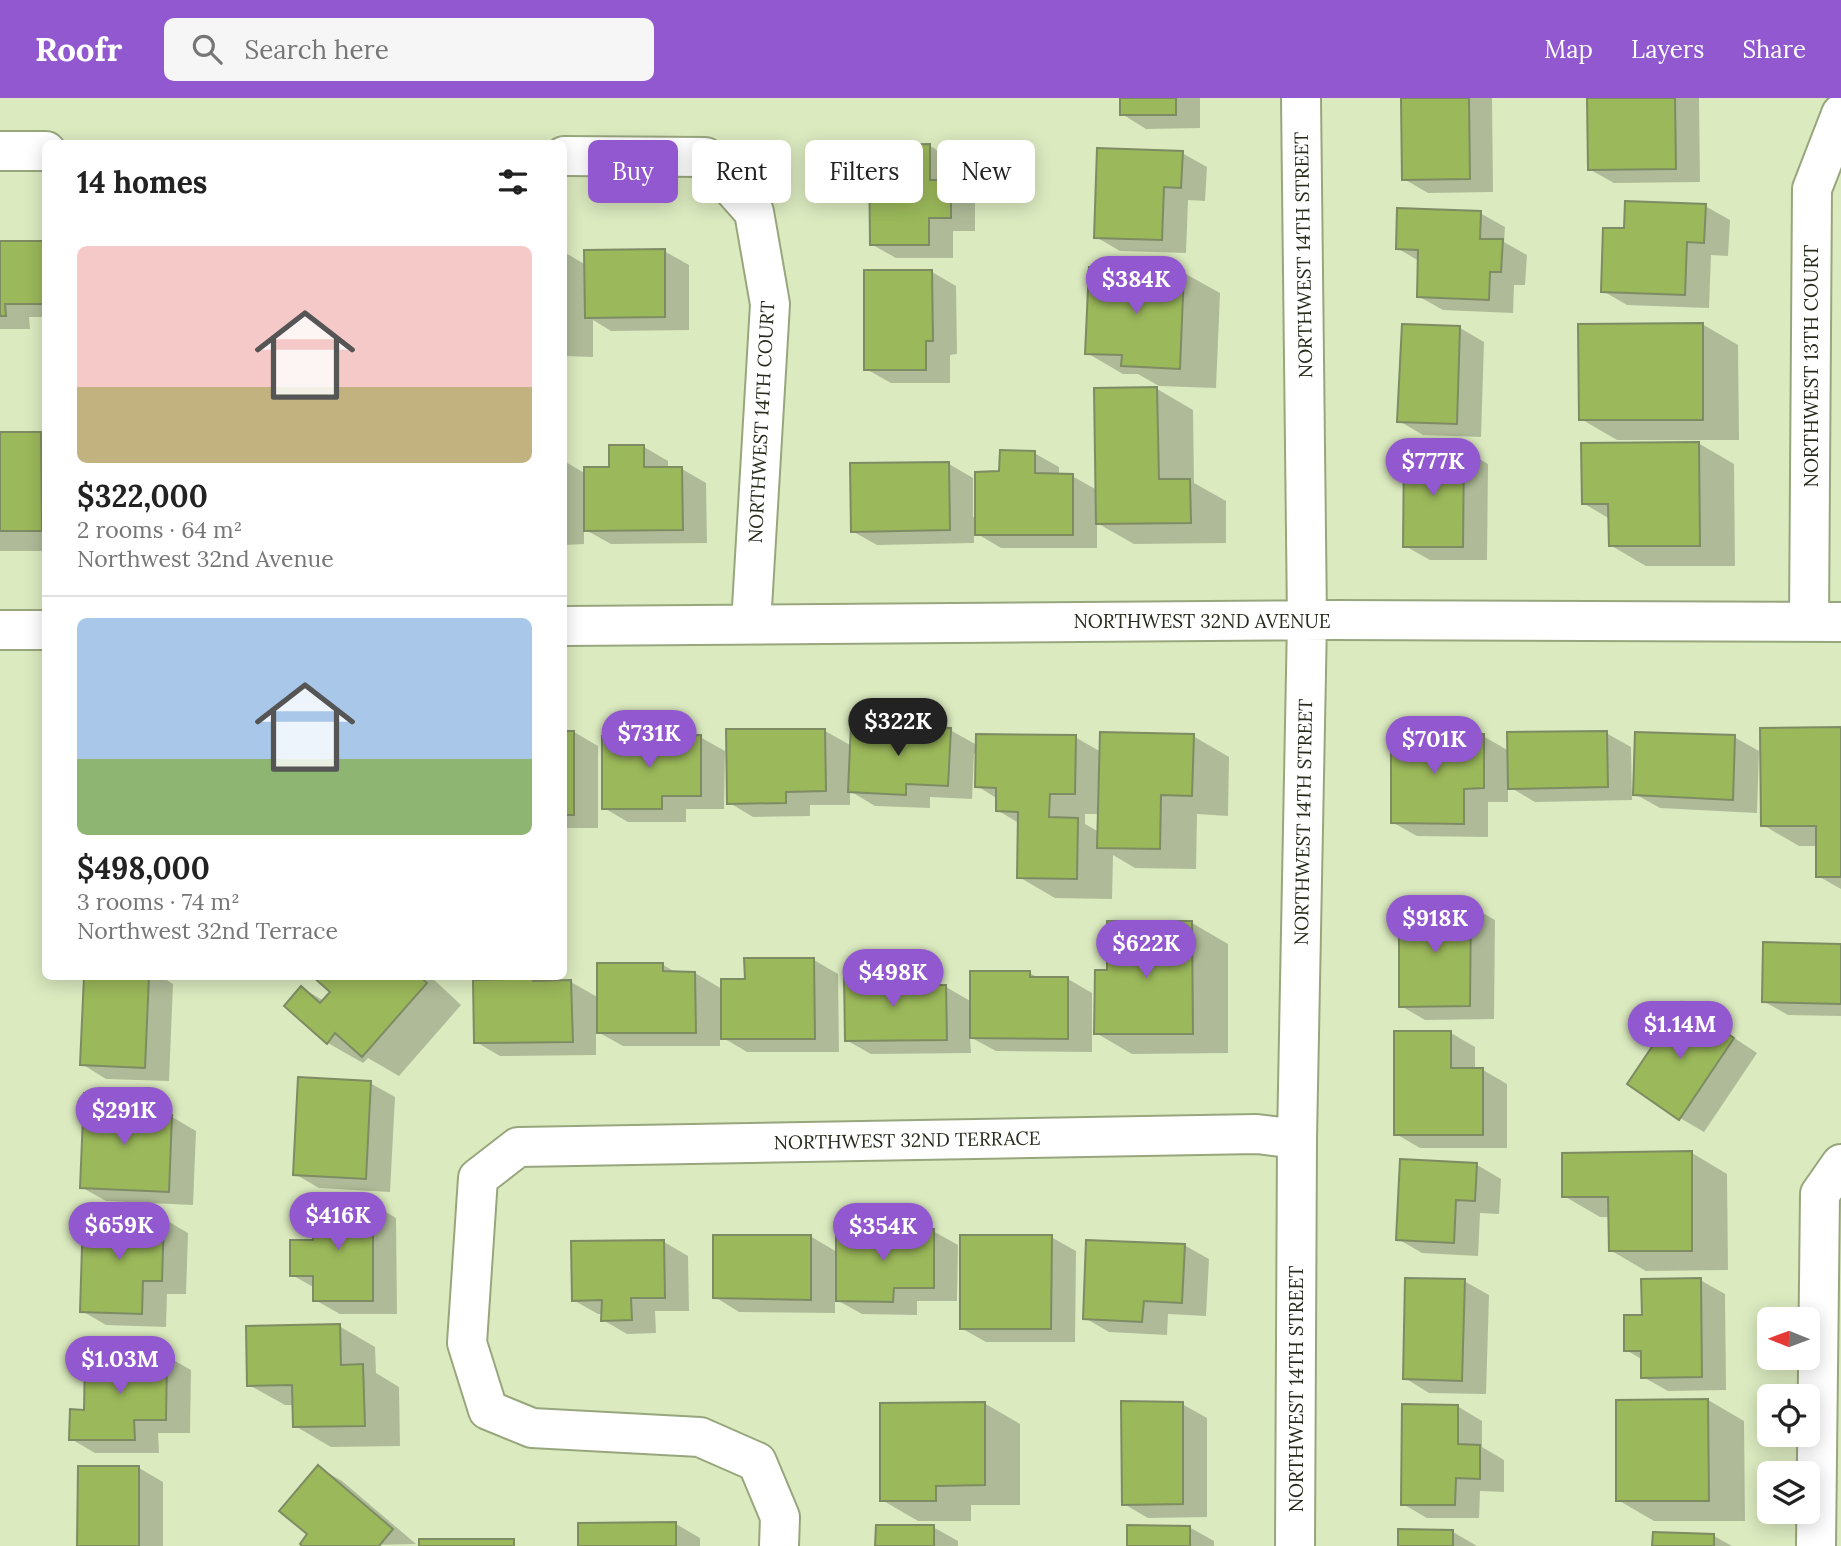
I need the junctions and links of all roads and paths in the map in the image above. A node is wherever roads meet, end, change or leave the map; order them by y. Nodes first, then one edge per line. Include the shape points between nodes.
1 (1301, 98) edge
2 (1841, 114) edge
3 (0, 151) edge
4 (42, 152) edge
5 (567, 156) edge
6 (1307, 621) junction
7 (1825, 622) edge
8 (751, 624) junction
9 (567, 625) edge
10 (0, 630) edge
11 (42, 630) edge
12 (1297, 1139) junction
13 (1830, 1179) edge
14 (779, 1546) edge
15 (1295, 1546) edge
16 (1816, 1546) edge

1 - 6 street, NORTHWEST 14TH STREET
2 - 7 street, NORTHWEST 13TH COURT via 1812,189
3 - 4 street
5 - 8 street, NORTHWEST 14TH COURT via 705,157 754,212 770,304
6 - 7 street, NORTHWEST 32ND AVENUE
6 - 8 street, NORTHWEST 32ND AVENUE
6 - 12 street, NORTHWEST 14TH STREET
8 - 9 street, NORTHWEST 32ND AVENUE
10 - 11 street
12 - 14 street, NORTHWEST 32ND TERRACE via 1257,1134 518,1147 478,1178 467,1343 488,1410 532,1428 699,1437 757,1462 780,1517
12 - 15 street, NORTHWEST 14TH STREET
13 - 16 street

